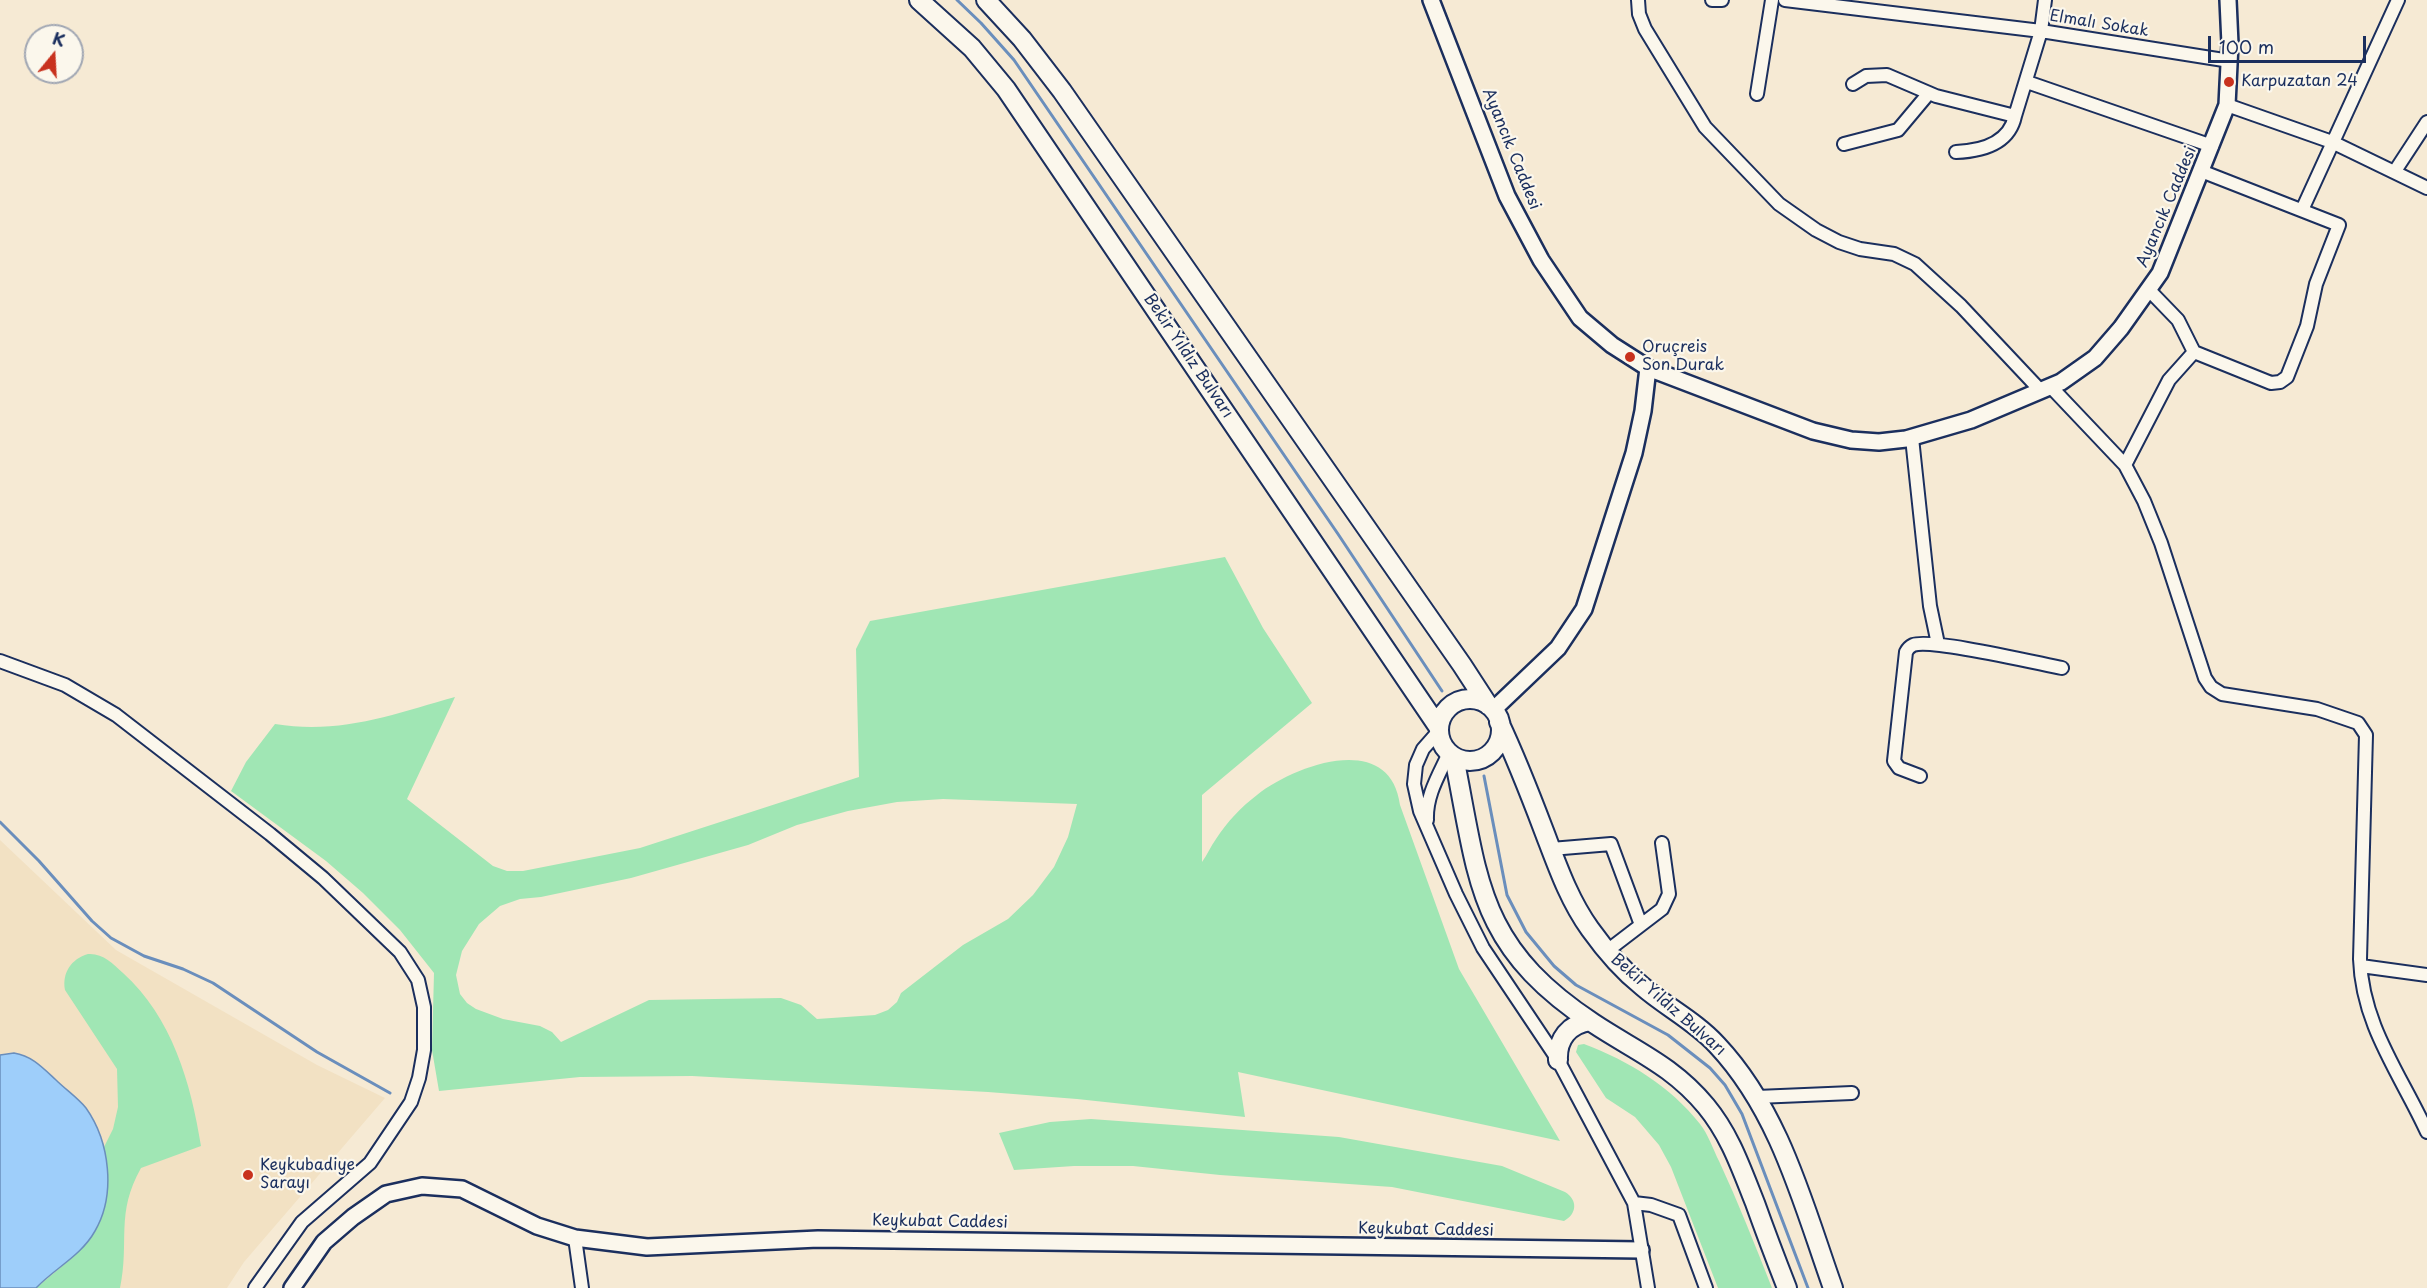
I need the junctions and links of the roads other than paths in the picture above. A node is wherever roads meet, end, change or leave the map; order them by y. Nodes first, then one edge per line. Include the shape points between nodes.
1 (919, 0) edge
2 (986, 0) edge
3 (1431, 0) edge
4 (1638, 0) edge
5 (1712, 0) edge
6 (1722, 0) edge
7 (1772, 0) edge
8 (1785, 0) edge
9 (2045, 0) edge
10 (2228, 0) edge
11 (2398, 0) edge
12 (2041, 31) junction
13 (2230, 61) junction
14 (2027, 82) junction
15 (1853, 84) dead end
16 (1929, 93) junction
17 (1757, 94) dead end
18 (2227, 105) junction
19 (2015, 116) junction
20 (2427, 122) edge
21 (2332, 142) junction
22 (1844, 144) dead end
23 (2212, 146) junction
24 (1956, 152) dead end
25 (2201, 171) junction
26 (2395, 171) junction
27 (2427, 188) edge
28 (2302, 210) junction
29 (2149, 290) junction
30 (2194, 352) junction
31 (1648, 368) junction
32 (2046, 389) junction
33 (1912, 438) junction
34 (2125, 465) junction
35 (1938, 644) junction
36 (0, 662) edge
37 (2062, 668) dead end
38 (1493, 712) junction
39 (1439, 730) junction
40 (1451, 755) junction
41 (1920, 776) dead end
42 (1428, 828) junction
43 (1662, 843) dead end
44 (1551, 849) junction
45 (1641, 925) junction
46 (1607, 951) junction
47 (2361, 966) junction
48 (2427, 975) edge
49 (1590, 1021) junction
50 (1558, 1060) junction
51 (1852, 1094) dead end
52 (1757, 1097) junction
53 (2427, 1132) edge
54 (1634, 1203) junction
55 (575, 1238) junction
56 (1641, 1250) junction
57 (255, 1288) edge
58 (292, 1288) edge
59 (582, 1288) edge
60 (1648, 1288) edge
61 (1706, 1288) edge
62 (1786, 1288) edge
63 (1833, 1288) edge

1 - 39 main road, Bekir Yıldız Bulvarı via 972,48 1006,89
2 - 38 main road, Bekir Yıldız Bulvarı via 1062,92
3 - 31 street, Ayancık Caddesi via 1507,196 1541,260 1580,318
4 - 32 street via 1645,29 1705,127 1779,204 1839,242 1894,254 1915,264
5 - 6 street
7 - 17 street
8 - 12 street, Elmalı Sokak
9 - 12 street
10 - 13 street, Ayancık Caddesi
11 - 21 street
12 - 13 street, Elmalı Sokak
12 - 14 street
13 - 18 street, Ayancık Caddesi
14 - 19 street
14 - 23 street
15 - 16 street via 1880,74
16 - 19 street
16 - 22 street via 1898,130
18 - 21 street
18 - 23 street, Ayancık Caddesi
19 - 24 street via 2011,129 1997,142
20 - 26 street
21 - 26 street
21 - 28 street
23 - 25 street, Ayancık Caddesi
25 - 28 street
25 - 29 street, Ayancık Caddesi via 2160,273
26 - 27 street
28 - 30 street via 2339,225 2287,377 2271,383
29 - 30 street via 2178,320
29 - 32 street, Ayancık Caddesi via 2095,358
30 - 34 street via 2169,380
31 - 33 street, Ayancık Caddesi via 1813,431 1865,442
31 - 38 street via 1634,453 1589,598 1558,648
32 - 33 street, Ayancık Caddesi via 1971,420
32 - 34 street
33 - 35 street via 1930,606
34 - 47 street via 2158,535 2192,644 2211,687 2222,694 2317,709 2355,721 2364,728
35 - 37 street
35 - 41 street via 1914,645 1906,652 1894,761 1899,768
36 - 57 street via 65,685 116,716 324,878 400,952 418,980 424,1007 424,1050 411,1102 370,1163 302,1222
38 - 39 main road via 1468,699 1455,703 1444,712
38 - 40 main road via 1498,742 1490,754 1471,761
38 - 44 main road, Bekir Yıldız Bulvarı
39 - 40 main road via 1442,745
39 - 42 street via 1419,757 1414,774 1418,803
40 - 42 street via 1429,798
40 - 49 main road via 1475,870 1495,923 1532,975
42 - 50 street via 1484,948
43 - 45 street via 1669,894 1662,909
44 - 45 street via 1611,844
44 - 46 main road, Bekir Yıldız Bulvarı via 1578,910
45 - 46 street
46 - 52 main road, Bekir Yıldız Bulvarı via 1642,987 1715,1043
47 - 48 street
47 - 53 street via 2373,1026
49 - 50 main road via 1578,1024 1564,1035
49 - 62 main road via 1669,1070 1716,1119 1733,1145
50 - 54 street
51 - 52 street
52 - 63 main road, Bekir Yıldız Bulvarı via 1778,1136
54 - 56 street
54 - 61 street via 1651,1204 1679,1215
55 - 56 street, Keykubat Caddesi via 647,1246 818,1239
55 - 58 street, Keykubat Caddesi via 537,1226 462,1189 422,1186 386,1194 353,1217 324,1242
55 - 59 street
56 - 60 street

